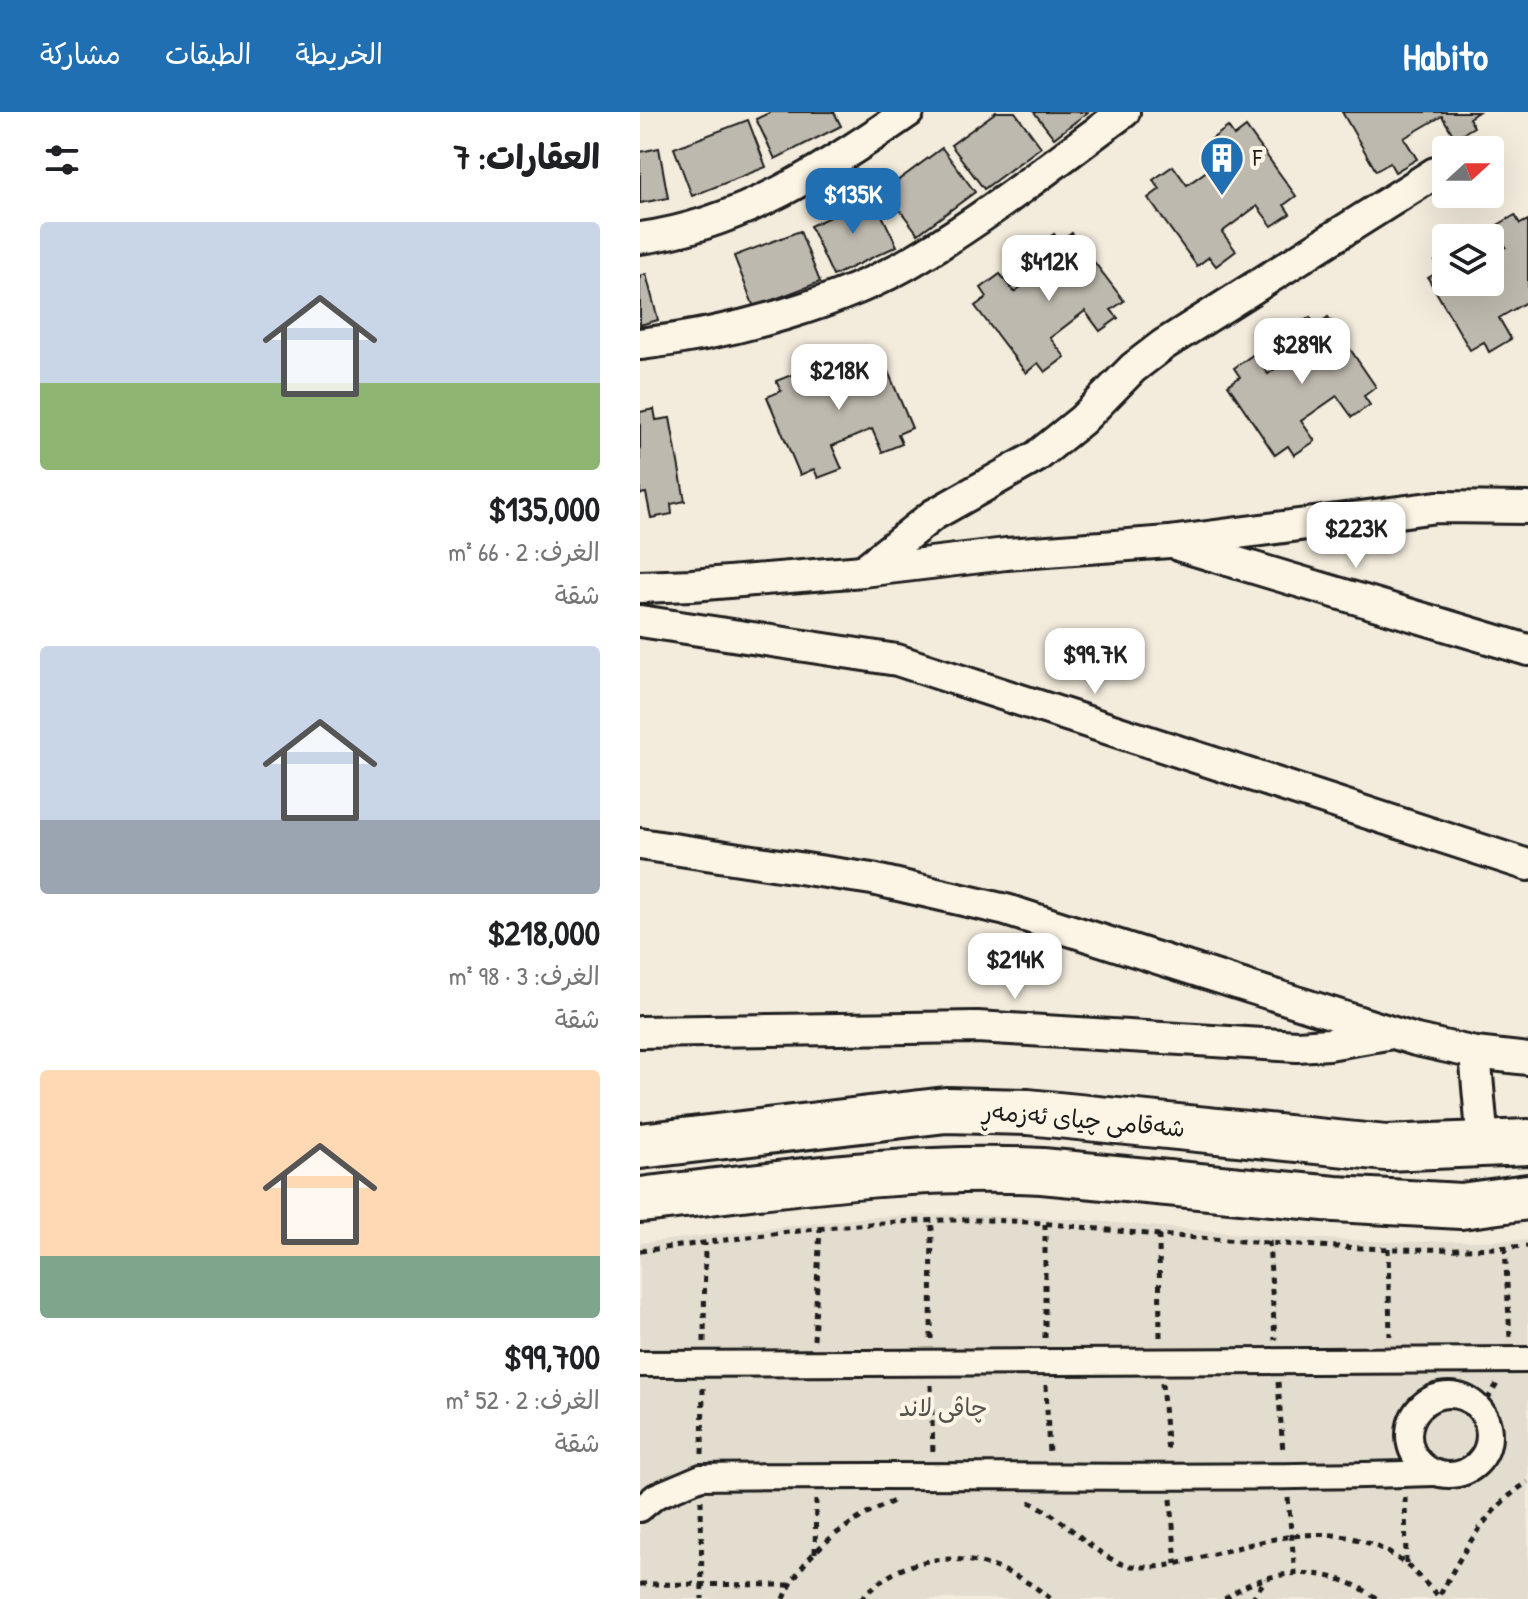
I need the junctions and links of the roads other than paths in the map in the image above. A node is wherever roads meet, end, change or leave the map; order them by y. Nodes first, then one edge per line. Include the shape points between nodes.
1 (908, 112) edge
2 (1124, 112) edge
3 (1432, 175) edge
4 (640, 238) edge
5 (640, 344) edge
6 (1528, 508) edge
7 (1169, 542) junction
8 (863, 571) junction
9 (640, 587) edge
10 (640, 621) edge
11 (1528, 650) edge
12 (640, 844) edge
13 (1528, 865) edge
14 (640, 1032) edge
15 (1393, 1032) junction
16 (1475, 1053) junction
17 (1528, 1059) edge
18 (1528, 1142) edge
19 (1483, 1144) junction
20 (640, 1146) edge
21 (1528, 1197) edge
22 (640, 1200) edge
23 (1520, 1359) edge
24 (640, 1364) edge
25 (1436, 1473) dead end
26 (640, 1509) edge

1 - 4 street via 767,199
2 - 5 street via 1008,197 882,278 747,326
3 - 8 street via 1163,345 1036,457 933,515
6 - 7 street via 1437,507
7 - 8 street
7 - 11 street
8 - 9 street
10 - 13 street via 897,660
12 - 15 street via 859,877 993,907
14 - 15 street via 977,1027 1297,1046
15 - 16 street
16 - 17 street
16 - 19 street
18 - 19 main road, شەقامی چیای ئەزمەڕ
19 - 20 main road, شەقامی چیای ئەزمەڕ via 1386,1148 1028,1112 946,1110
21 - 22 main road via 1461,1206 995,1168 906,1171
23 - 24 street
25 - 26 street via 1285,1478 701,1477 656,1496

